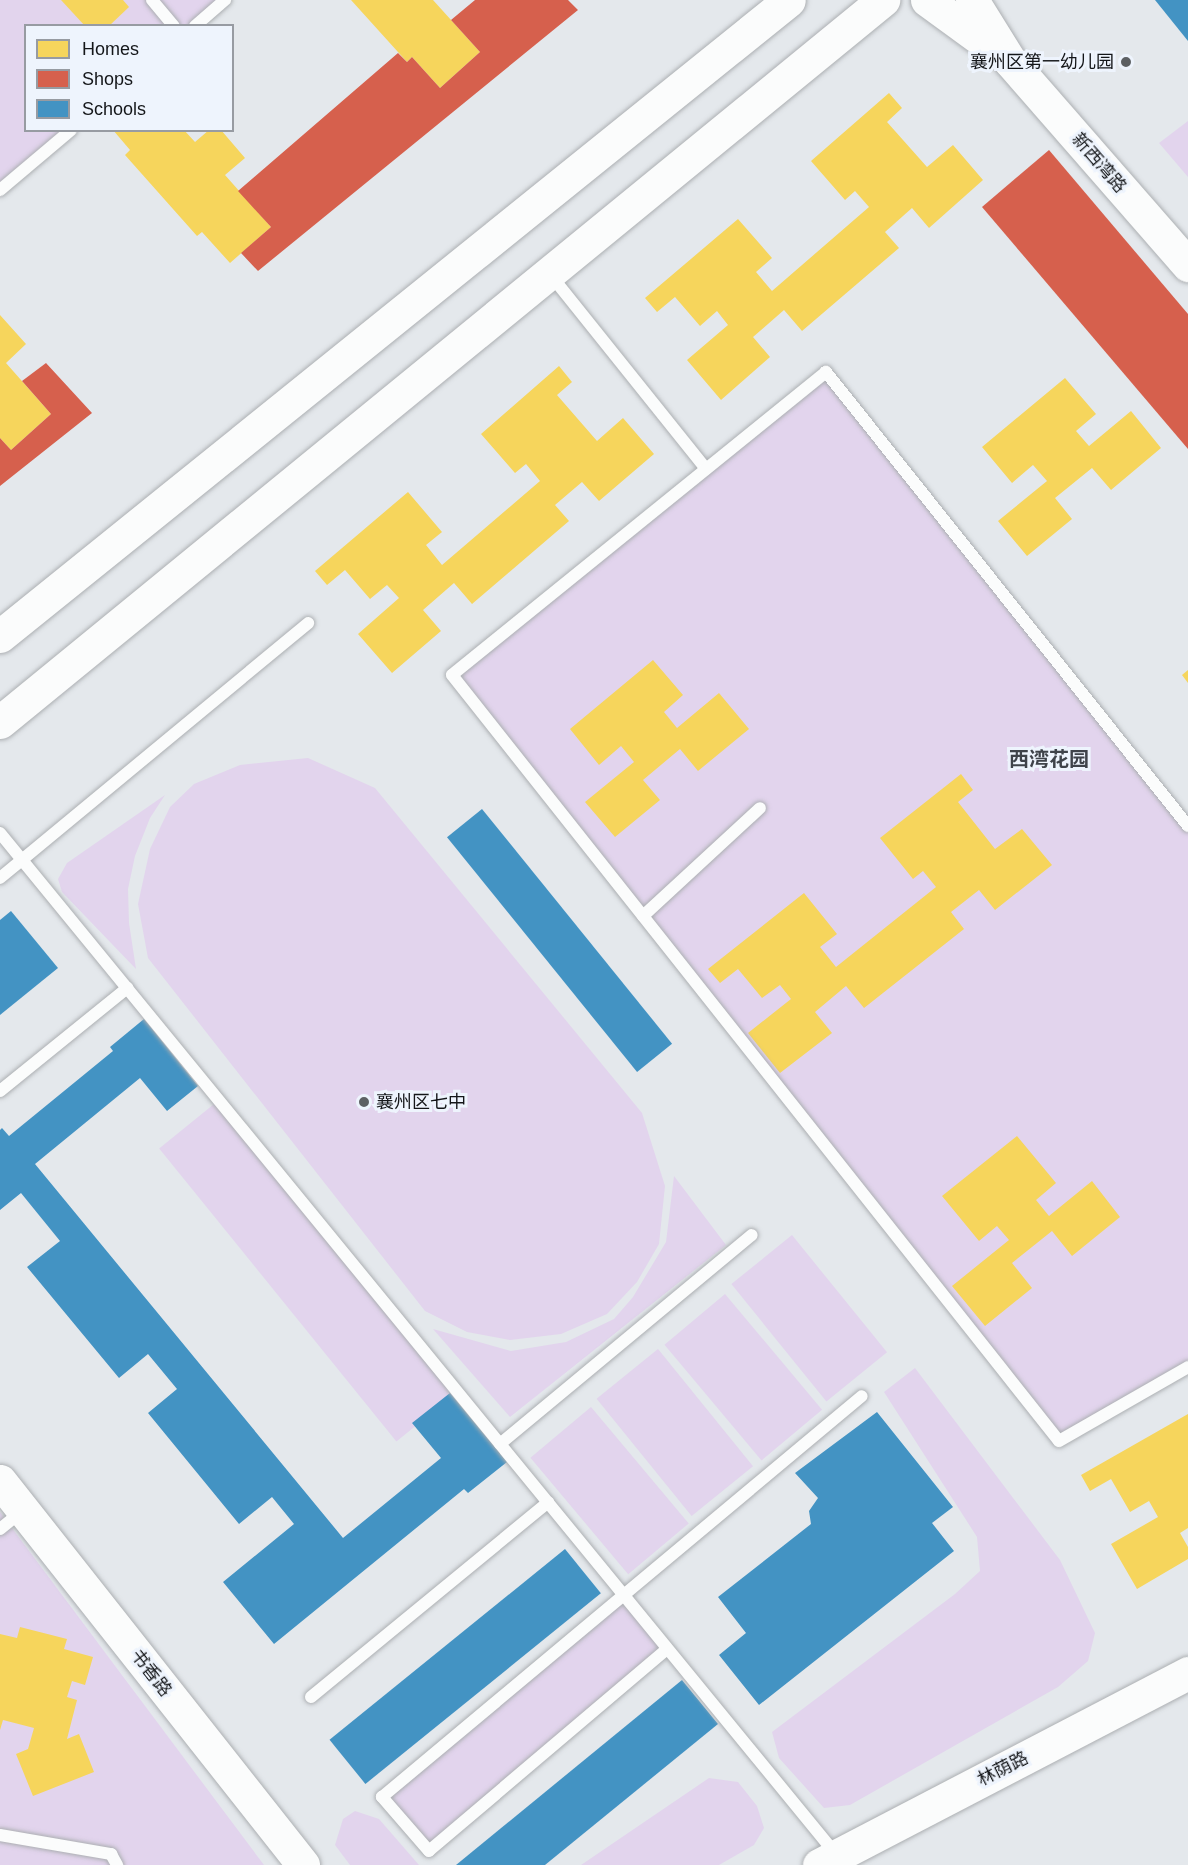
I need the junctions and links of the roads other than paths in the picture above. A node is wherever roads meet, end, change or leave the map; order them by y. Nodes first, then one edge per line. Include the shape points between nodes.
1 (152, 0) edge
2 (225, 0) edge
3 (789, 0) edge
4 (883, 0) edge
5 (927, 0) edge
6 (972, 0) edge
7 (172, 24) edge
8 (197, 24) edge
9 (1011, 61) junction
10 (68, 132) edge
11 (0, 190) edge
12 (1188, 265) edge
13 (549, 273) junction
14 (706, 469) junction
15 (308, 623) dead end
16 (0, 636) edge
17 (0, 722) edge
18 (759, 808) dead end
19 (1188, 826) edge
20 (0, 833) edge
21 (22, 860) junction
22 (0, 878) edge
23 (643, 916) junction
24 (127, 988) junction
25 (0, 1091) edge
26 (752, 1235) dead end
27 (1188, 1366) edge
28 (862, 1396) dead end
29 (500, 1444) junction
30 (0, 1481) edge
31 (548, 1502) junction
32 (11, 1520) edge
33 (624, 1597) junction
34 (668, 1649) junction
35 (1188, 1673) edge
36 (311, 1696) dead end
37 (0, 1835) edge
38 (828, 1860) edge
39 (117, 1865) edge
40 (303, 1865) edge

1 - 7 lane
2 - 8 lane
3 - 16 main road
4 - 13 main road
5 - 9 main road, 新西湾路
6 - 9 main road, 新西湾路
9 - 12 main road, 新西湾路
10 - 11 lane
13 - 14 lane
13 - 17 main road
14 - 19 lane via 826,372
14 - 23 lane via 452,675
15 - 21 lane
18 - 23 lane
20 - 21 lane
21 - 22 lane
21 - 24 lane
23 - 27 lane via 1059,1442
24 - 25 lane
24 - 29 lane
26 - 29 lane
28 - 33 lane
29 - 31 lane
30 - 32 main road, 书香路
31 - 33 lane
31 - 36 lane
32 - 40 main road, 书香路
33 - 34 lane
33 - 34 lane via 382,1797 429,1851
34 - 38 lane
35 - 38 main road, 林荫路
37 - 39 lane via 111,1854

